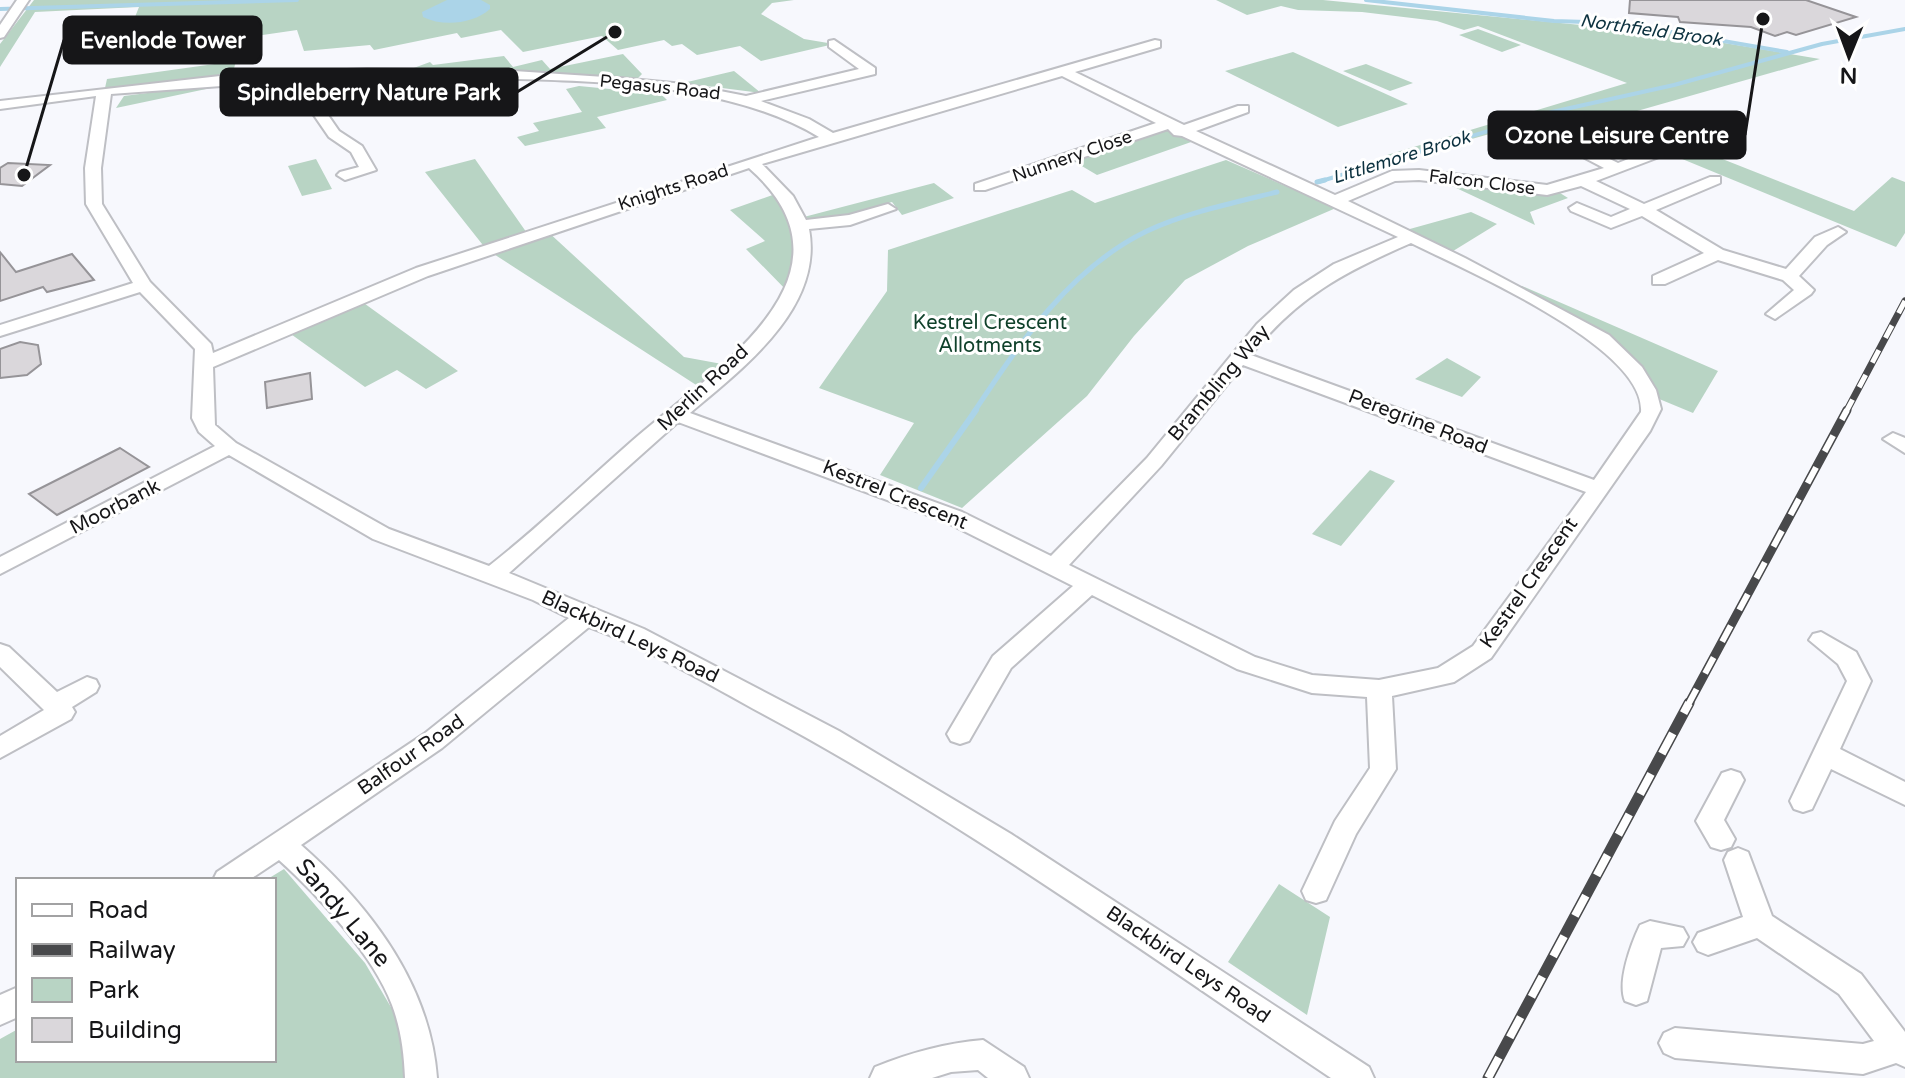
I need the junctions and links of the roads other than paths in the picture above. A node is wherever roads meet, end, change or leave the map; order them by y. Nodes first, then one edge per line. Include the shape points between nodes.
1 (19, 5) edge
2 (0, 34) edge
3 (834, 44) dead end
4 (1155, 44) dead end
5 (1063, 71) junction
6 (327, 74) junction
7 (104, 92) junction
8 (749, 99) junction
9 (0, 105) edge
10 (1243, 109) dead end
11 (1172, 128) junction
12 (1548, 133) dead end
13 (832, 139) junction
14 (1654, 154) dead end
15 (751, 162) junction
16 (1615, 167) junction
17 (345, 175) dead end
18 (1715, 180) dead end
19 (1583, 181) junction
20 (980, 187) dead end
21 (1337, 200) junction
22 (1577, 208) dead end
23 (888, 209) dead end
24 (1644, 210) junction
25 (800, 225) junction
26 (1838, 232) dead end
27 (1411, 237) junction
28 (1717, 254) junction
29 (1789, 276) junction
30 (1659, 280) dead end
31 (143, 285) junction
32 (1775, 314) dead end
33 (0, 331) edge
34 (1239, 357) junction
35 (204, 364) junction
36 (678, 415) junction
37 (229, 447) junction
38 (1596, 488) junction
39 (0, 566) edge
40 (1055, 566) junction
41 (492, 575) junction
42 (1090, 584) junction
43 (586, 617) junction
44 (1821, 640) dead end
45 (0, 653) edge
46 (87, 686) dead end
47 (1379, 689) junction
48 (57, 704) junction
49 (960, 734) dead end
50 (0, 748) edge
51 (1824, 753) junction
52 (1731, 780) dead end
53 (1905, 794) edge
54 (1803, 801) dead end
55 (281, 845) junction
56 (230, 878) edge
57 (1316, 891) dead end
58 (1760, 924) junction
59 (1673, 937) dead end
60 (1708, 942) dead end
61 (1636, 991) dead end
62 (1675, 1043) dead end
63 (1902, 1050) edge
64 (1354, 1076) edge
65 (421, 1078) edge
66 (886, 1078) edge
67 (1013, 1078) edge

1 - 2 street
3 - 8 street via 870,71
4 - 5 street, Knights Road
5 - 11 street, Kestrel Crescent
5 - 13 street, Knights Road
6 - 7 street, Pegasus Road
6 - 8 street, Pegasus Road via 537,76
6 - 17 street via 314,105 334,134 357,149 368,170
7 - 9 street, Pegasus Road
7 - 31 street, Blackbird Leys Road via 93,168 94,204
8 - 13 street, Pegasus Road via 805,120
10 - 11 street, Nunnery Close
11 - 20 street, Nunnery Close
11 - 21 street, Kestrel Crescent
12 - 16 street
13 - 15 street, Knights Road
14 - 16 street, Falcon Close
15 - 25 street via 782,192
15 - 35 street, Knights Road via 422,272
16 - 19 street, Falcon Close
18 - 24 street
19 - 21 street, Falcon Close via 1547,190 1392,176
19 - 24 street
21 - 27 street, Kestrel Crescent
22 - 24 street via 1611,223
23 - 25 street via 850,220
24 - 28 street
25 - 36 street, Merlin Road via 802,250 790,296 764,330
26 - 29 street via 1821,241
27 - 34 street, Brambling Way via 1340,268 1300,294
27 - 38 street, Kestrel Crescent via 1595,335 1627,361 1646,389 1651,409
28 - 29 street
28 - 30 street
29 - 32 street via 1805,290
31 - 33 street
31 - 35 street, Blackbird Leys Road via 192,332 204,348
34 - 38 street, Peregrine Road
34 - 40 street, Brambling Way via 1154,462
35 - 37 street, Blackbird Leys Road via 202,418
36 - 40 street, Kestrel Crescent via 945,514
36 - 41 street, Merlin Road via 553,528
37 - 39 street, Moorbank
37 - 41 street, Blackbird Leys Road via 381,534
38 - 47 street, Kestrel Crescent via 1482,652 1445,676
40 - 42 street, Kestrel Crescent
41 - 43 street, Blackbird Leys Road
42 - 47 street, Kestrel Crescent via 1246,663 1312,684
42 - 49 street via 1002,662
43 - 55 street, Balfour Road via 433,741
43 - 64 street, Blackbird Leys Road via 698,667 918,790
44 - 51 street via 1847,658 1859,681
45 - 48 street
46 - 48 street
47 - 57 street via 1383,769 1345,829
48 - 50 street via 62,712
51 - 53 street
51 - 54 street
52 - 58 street via 1710,821 1730,849
55 - 56 street, Balfour Road
55 - 65 street, Sandy Lane via 378,948 397,978 410,1004
58 - 60 street
58 - 63 street via 1850,984
59 - 61 street via 1650,934
62 - 63 street via 1863,1059
66 - 67 street via 951,1057 983,1055

